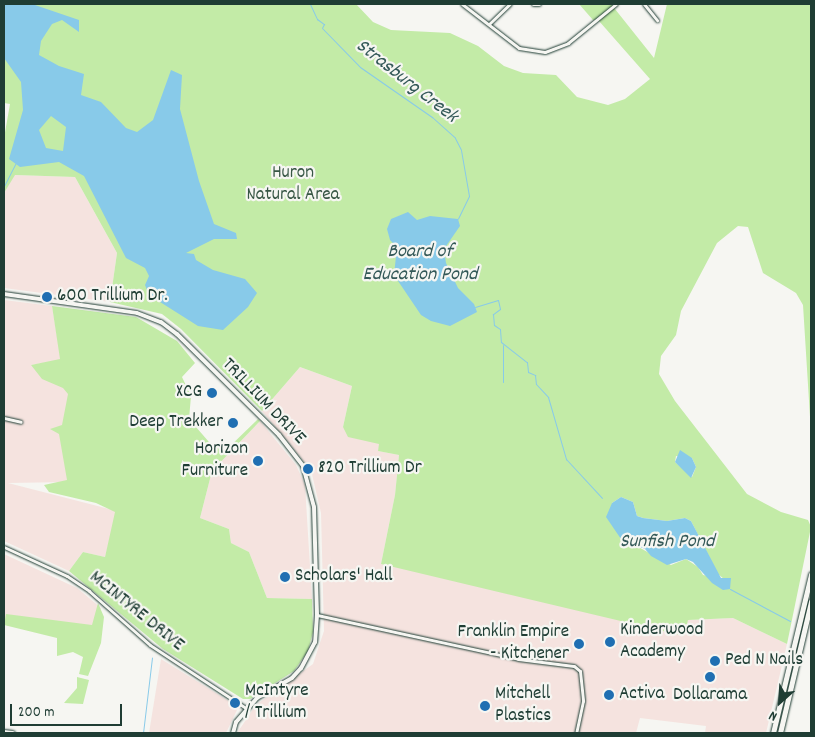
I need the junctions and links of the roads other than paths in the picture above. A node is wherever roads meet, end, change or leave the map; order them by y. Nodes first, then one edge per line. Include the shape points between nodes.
1 (462, 4) edge
2 (510, 4) edge
3 (533, 4) edge
4 (539, 4) edge
5 (616, 4) edge
6 (644, 4) edge
7 (657, 20) dead end
8 (490, 24) junction
9 (4, 294) edge
10 (4, 418) edge
11 (20, 422) dead end
12 (4, 547) edge
13 (811, 575) edge
14 (811, 602) edge
15 (318, 615) junction
16 (246, 708) junction
17 (4, 732) edge
18 (12, 733) edge
19 (233, 733) edge
20 (576, 733) edge
21 (773, 733) edge
22 (780, 733) edge

1 - 8 street
2 - 8 street
3 - 4 street
5 - 8 street via 568,43 545,52 518,48
6 - 7 street
9 - 15 street, TRILLIUM DRIVE via 148,316 177,334 279,435 303,466 313,496
10 - 11 street
12 - 16 street, MCINTYRE DRIVE via 75,581 150,645
13 - 21 main road
14 - 22 main road
15 - 16 street, TRILLIUM DRIVE via 315,642 301,668 292,678 256,698
15 - 20 street via 518,659 574,666 580,671 583,702
16 - 19 street, TRILLIUM DRIVE
17 - 18 main road

